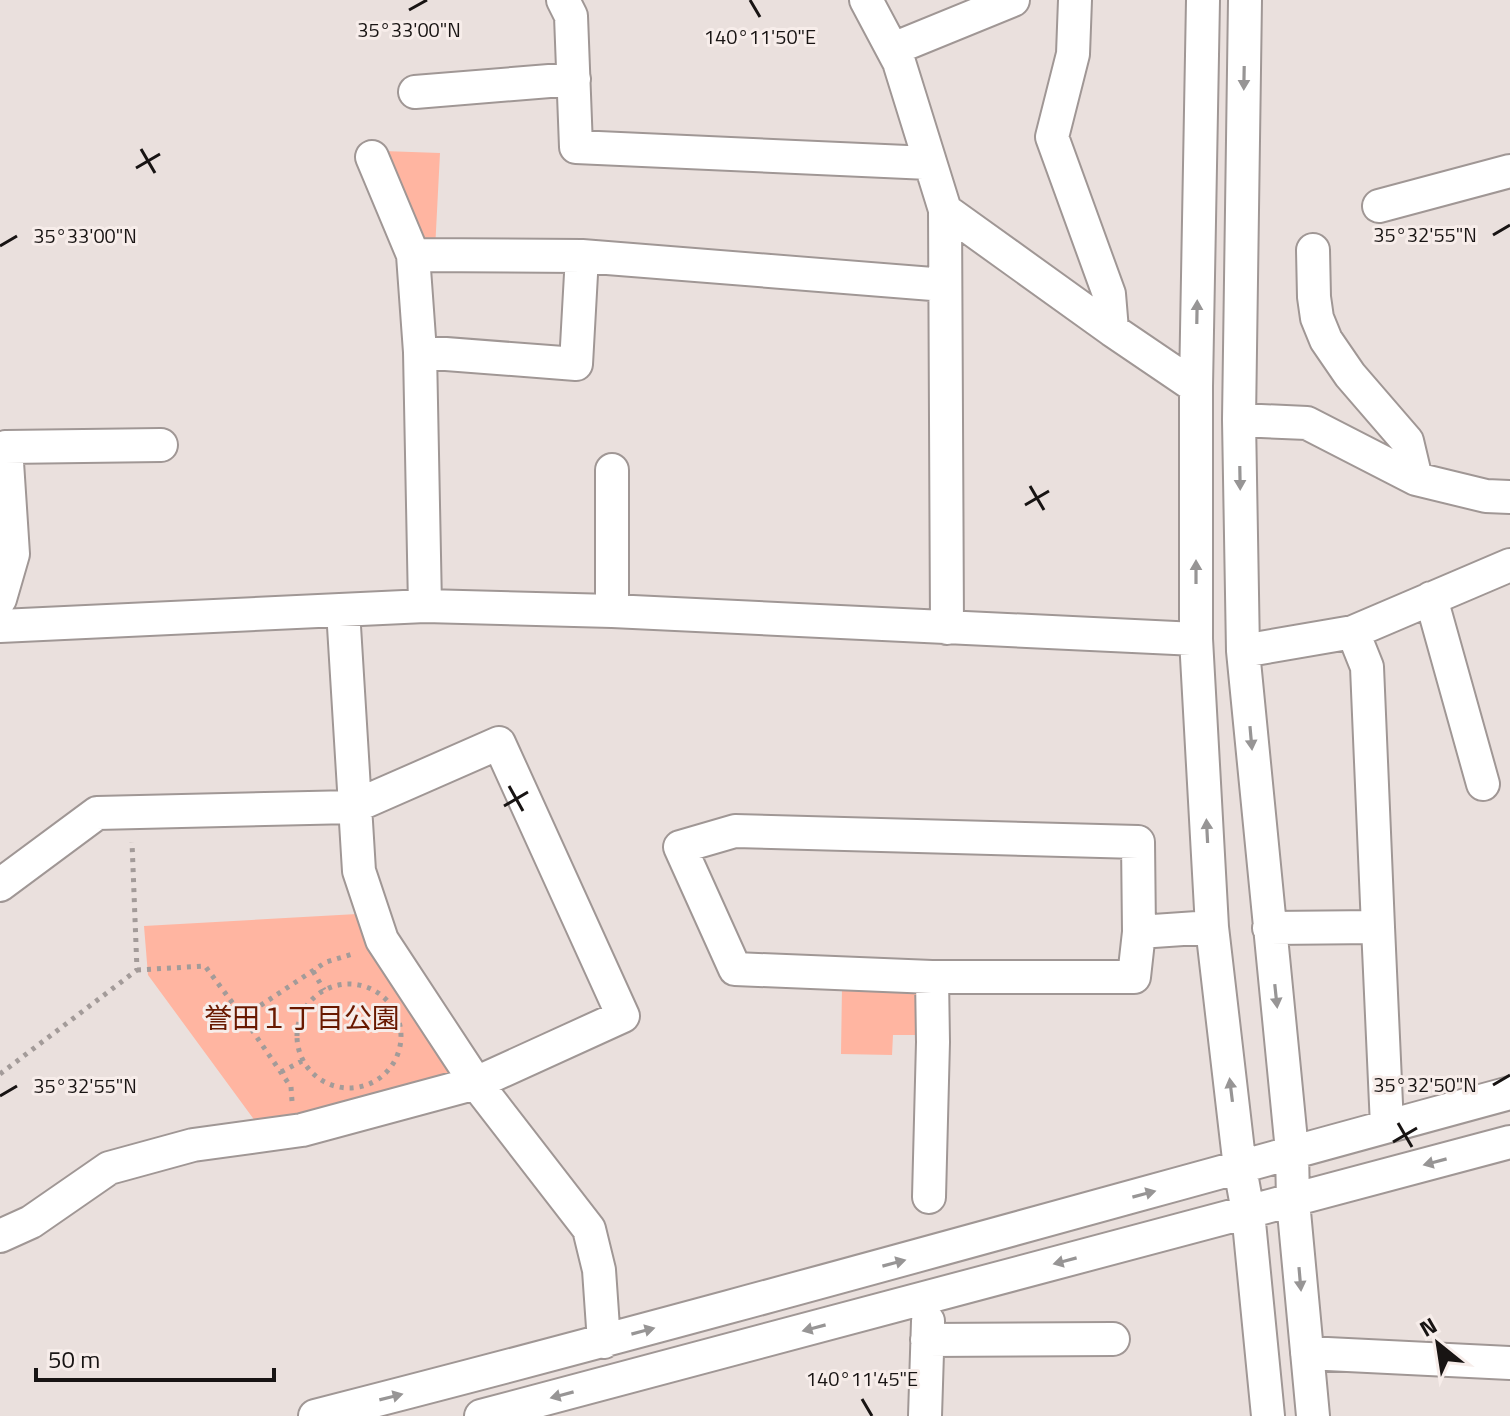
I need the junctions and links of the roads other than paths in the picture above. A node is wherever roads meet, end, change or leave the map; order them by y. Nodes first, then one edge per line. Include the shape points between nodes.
1 (563, 0) edge
2 (866, 0) edge
3 (1013, 0) edge
4 (1075, 0) edge
5 (1203, 0) edge
6 (1245, 0) edge
7 (893, 49) junction
8 (574, 79) junction
9 (415, 92) dead end
10 (372, 157) dead end
11 (929, 163) junction
12 (1510, 171) edge
13 (1379, 206) dead end
14 (945, 210) junction
15 (1313, 250) dead end
16 (413, 255) junction
17 (582, 256) junction
18 (945, 285) junction
19 (1112, 330) junction
20 (420, 352) junction
21 (1196, 387) junction
22 (1239, 420) junction
23 (161, 445) dead end
24 (612, 470) dead end
25 (1416, 479) junction
26 (1510, 497) edge
27 (1510, 565) edge
28 (1431, 598) junction
29 (0, 599) edge
30 (425, 606) junction
31 (343, 610) junction
32 (612, 611) junction
33 (0, 626) edge
34 (947, 628) junction
35 (1353, 632) junction
36 (1196, 639) junction
37 (1243, 651) junction
38 (1483, 784) dead end
39 (353, 807) junction
40 (0, 885) edge
41 (1212, 927) junction
42 (1378, 927) junction
43 (1269, 928) junction
44 (1139, 932) junction
45 (932, 977) junction
46 (476, 1083) junction
47 (1510, 1093) edge
48 (1387, 1126) junction
49 (1510, 1142) edge
50 (1292, 1151) junction
51 (1240, 1168) junction
52 (929, 1197) dead end
53 (1293, 1201) junction
54 (1248, 1212) junction
55 (0, 1236) edge
56 (928, 1297) junction
57 (1113, 1339) dead end
58 (927, 1340) junction
59 (604, 1342) junction
60 (1307, 1353) junction
61 (1510, 1363) edge
62 (315, 1416) edge
63 (481, 1416) edge
64 (925, 1416) edge
65 (1268, 1416) edge
66 (1313, 1416) edge

1 - 8 street via 571,16
2 - 7 street
3 - 7 street
4 - 19 street via 1073,54 1052,137 1109,294
21 -> 5 street
6 -> 22 street
7 - 11 street
8 - 9 street
8 - 11 street via 576,147
10 - 16 street
11 - 14 street
12 - 13 street
14 - 18 street
14 - 19 street
15 - 25 street via 1317,318 1326,340 1407,441
16 - 17 street
16 - 20 street
17 - 18 street
17 - 20 street via 576,364
18 - 34 street
19 - 21 street
20 - 30 street
36 -> 21 street
22 - 25 street via 1307,423
22 -> 37 street
23 - 29 street via 6,447 13,554
24 - 32 street
25 - 26 street
27 - 28 street
28 - 35 street
28 - 38 street
30 - 31 street
30 - 32 street
31 - 33 street
31 - 39 street
32 - 34 street
34 - 36 street
35 - 37 street
35 - 42 street via 1367,667
41 -> 36 street
37 -> 43 street
39 - 40 street via 97,813
39 - 46 street via 359,871 382,940
39 - 46 street via 499,743 623,1016
41 - 44 street
51 -> 41 street
42 - 43 street
42 - 48 street
43 -> 50 street
44 - 45 street via 1134,977
44 - 45 street via 1138,842 735,831 680,847 735,969
45 - 52 street
46 - 55 street via 296,1131 193,1145 109,1168 31,1222
46 - 59 street via 589,1229 599,1270
47 - 48 street
48 - 50 street
49 -> 53 street
50 - 51 street
50 - 53 street
51 - 54 street
59 -> 51 street
53 - 54 street
53 -> 60 street
54 -> 56 street
54 - 65 street
56 - 58 street
56 -> 63 street
57 - 58 street
58 - 64 street
62 -> 59 street
60 - 61 street
60 - 66 street

